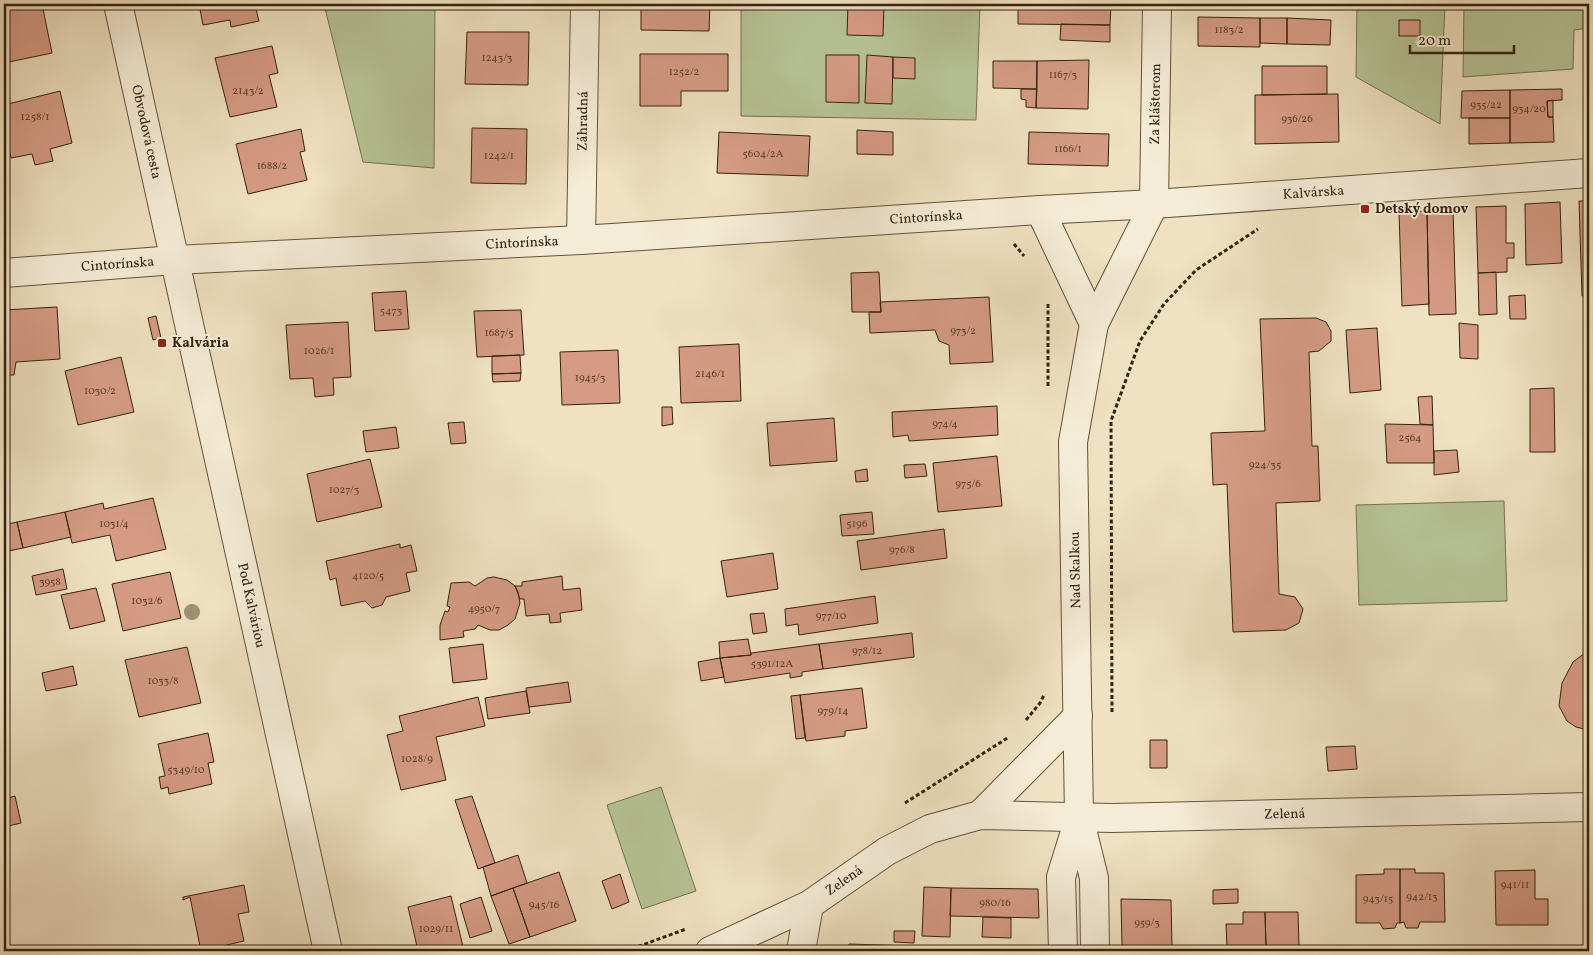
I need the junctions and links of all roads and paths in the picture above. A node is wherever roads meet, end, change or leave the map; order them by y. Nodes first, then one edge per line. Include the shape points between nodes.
1 (118, 4) edge
2 (585, 4) edge
3 (1157, 4) edge
4 (1589, 173) edge
5 (1154, 204) junction
6 (1040, 210) junction
7 (1266, 224) dead end
8 (581, 240) junction
9 (1012, 240) dead end
10 (174, 260) junction
11 (1030, 262) dead end
12 (4, 273) edge
13 (1048, 295) dead end
14 (1094, 324) junction
15 (1048, 394) dead end
16 (1047, 689) dead end
17 (1112, 712) dead end
18 (1078, 716) junction
19 (1024, 722) dead end
20 (1013, 735) dead end
21 (903, 804) dead end
22 (1589, 806) edge
23 (980, 816) junction
24 (1079, 817) junction
25 (809, 905) junction
26 (689, 928) dead end
27 (328, 951) edge
28 (626, 951) edge
29 (710, 951) edge
30 (801, 951) edge
31 (1062, 951) edge
32 (1095, 951) edge

1 - 10 street, Obvodová cesta
2 - 8 street, Záhradná
3 - 5 street, Za kláštorom
4 - 5 street, Kalvárska
5 - 6 street, Kalvárska
5 - 14 street, Nad Skalkou
6 - 8 street, Cintorínska
6 - 14 street
7 - 17 path via 1196,270 1164,304 1140,341 1111,421
8 - 10 street, Cintorínska
9 - 11 path
10 - 12 street, Cintorínska
10 - 27 street, Pod Kalváriou
13 - 15 path
14 - 18 street, Nad Skalkou via 1073,442
16 - 19 path
18 - 23 street
18 - 24 street, Nad Skalkou
20 - 21 path
22 - 24 street, Zelená
23 - 24 street, Zelená
23 - 25 street, Zelená via 930,829 887,851
24 - 31 street, Nad Skalkou via 1061,877
24 - 32 street, Nad Skalkou via 1094,878
25 - 29 street, Zelená
25 - 30 street
26 - 28 path

